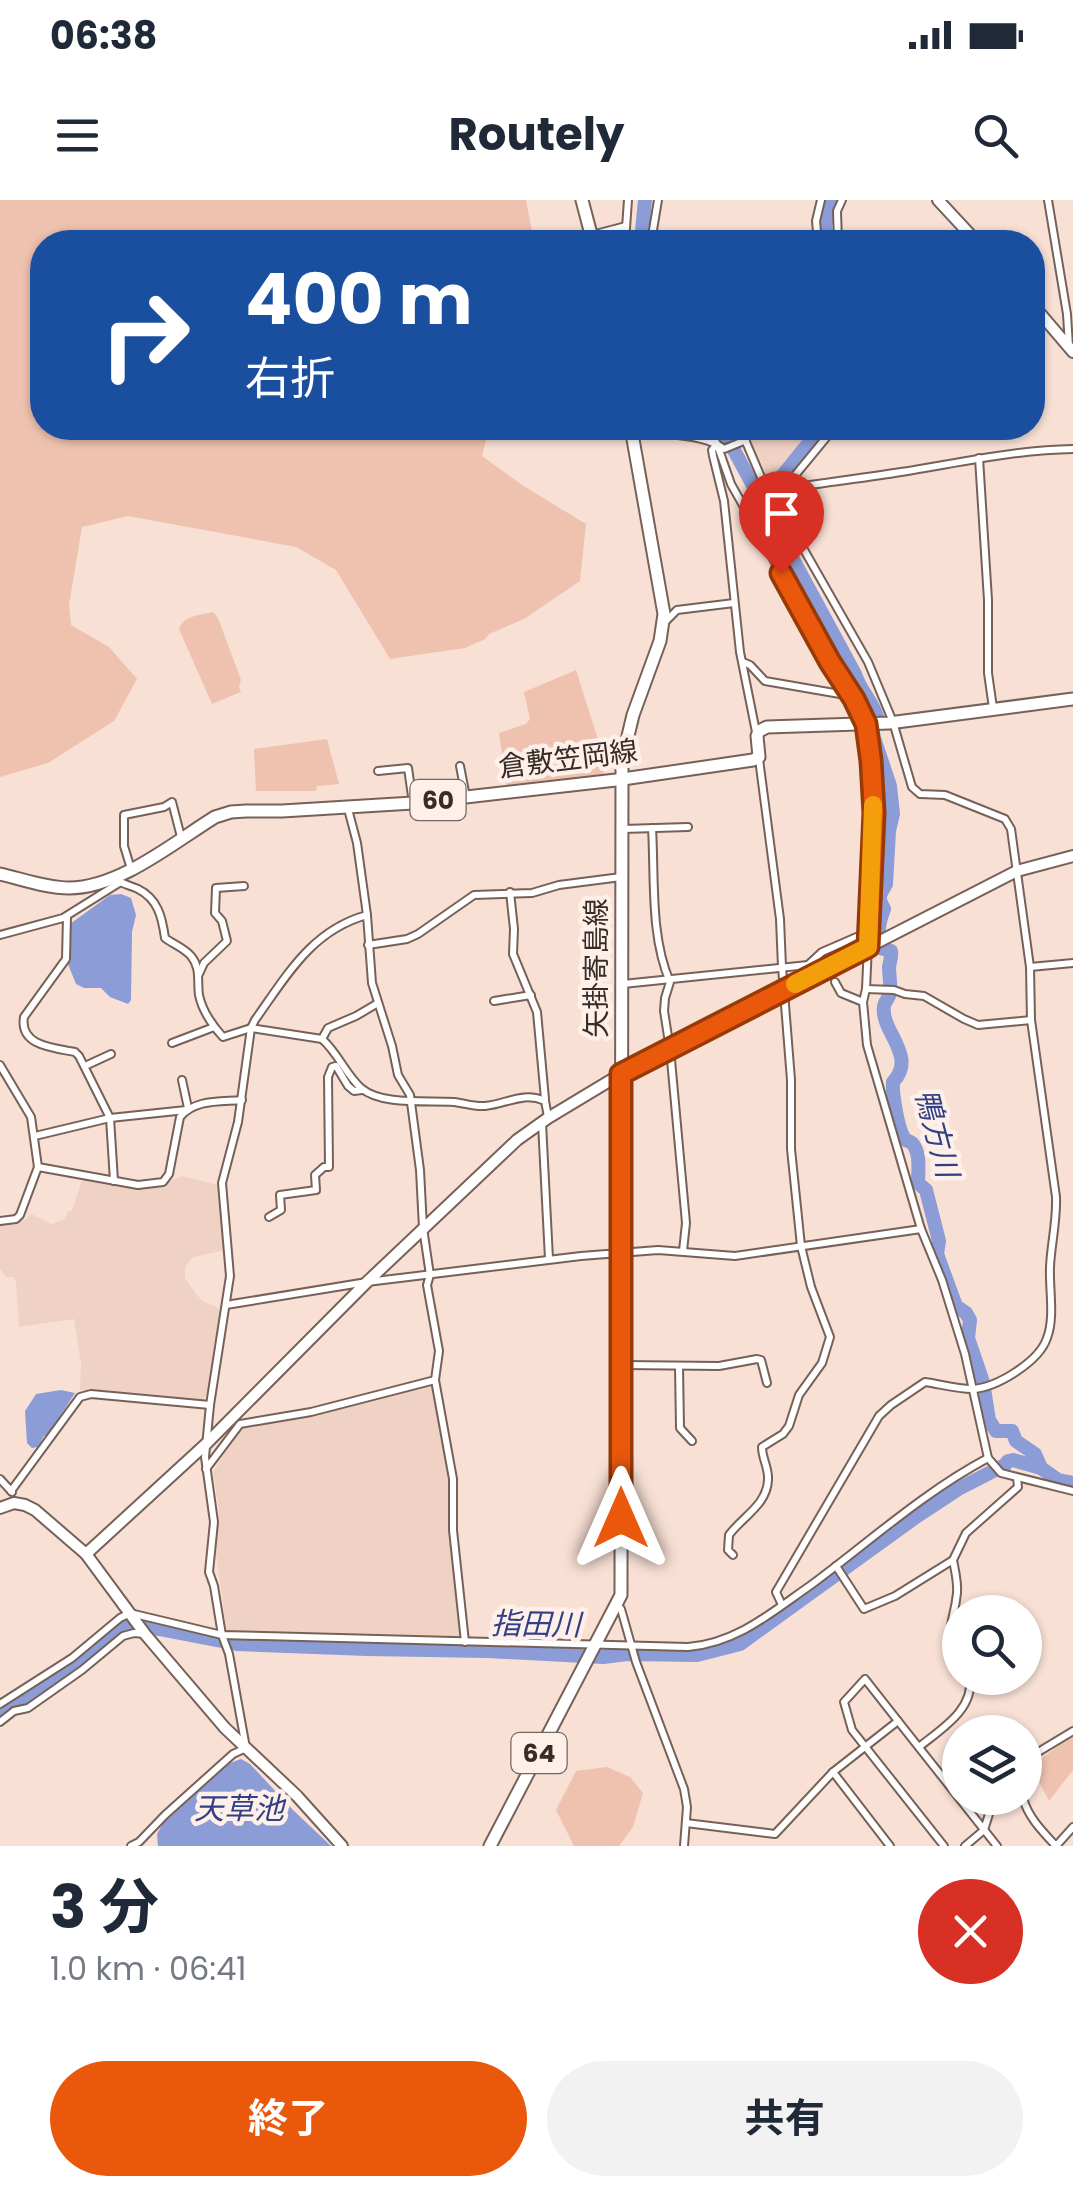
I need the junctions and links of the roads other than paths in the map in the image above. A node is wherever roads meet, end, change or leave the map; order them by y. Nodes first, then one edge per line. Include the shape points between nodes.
1 (582, 200) edge
2 (628, 200) edge
3 (658, 200) edge
4 (842, 200) edge
5 (938, 200) edge
6 (1048, 200) edge
7 (820, 203) edge
8 (837, 210) junction
9 (626, 226) junction
10 (590, 230) edge
11 (616, 230) edge
12 (626, 230) edge
13 (653, 230) edge
14 (817, 230) edge
15 (838, 230) edge
16 (966, 230) edge
17 (1045, 319) edge
18 (1071, 350) edge
19 (634, 440) edge
20 (693, 440) edge
21 (716, 440) edge
22 (824, 440) edge
23 (743, 441) joint
24 (720, 446) junction
25 (1073, 449) edge
26 (978, 458) junction
27 (779, 495) junction
28 (734, 604) junction
29 (664, 623) junction
30 (743, 662) junction
31 (1073, 699) edge
32 (856, 702) junction
33 (993, 708) junction
34 (891, 722) junction
35 (866, 724) junction
36 (757, 736) junction
37 (758, 758) junction
38 (460, 766) dead end
39 (378, 771) dead end
40 (622, 778) junction
41 (466, 797) junction
42 (413, 803) junction
43 (348, 808) junction
44 (688, 827) dead end
45 (652, 828) junction
46 (621, 830) junction
47 (182, 838) junction
48 (1073, 856) edge
49 (131, 870) junction
50 (1017, 871) junction
51 (0, 874) edge
52 (621, 877) junction
53 (117, 881) junction
54 (244, 886) dead end
55 (510, 892) junction
56 (367, 915) junction
57 (67, 916) junction
58 (868, 932) junction
59 (0, 935) edge
60 (368, 945) junction
61 (868, 947) junction
62 (1073, 963) edge
63 (1030, 967) junction
64 (782, 968) junction
65 (199, 975) junction
66 (670, 978) junction
67 (836, 982) dead end
68 (622, 984) junction
69 (866, 989) junction
70 (784, 990) junction
71 (531, 995) junction
72 (494, 1001) dead end
73 (864, 1002) junction
74 (378, 1003) junction
75 (1030, 1020) junction
76 (214, 1027) junction
77 (251, 1028) junction
78 (322, 1039) junction
79 (172, 1043) dead end
80 (670, 1049) junction
81 (111, 1054) dead end
82 (0, 1064) edge
83 (85, 1066) junction
84 (621, 1074) junction
85 (182, 1080) dead end
86 (362, 1090) junction
87 (242, 1100) junction
88 (545, 1100) junction
89 (410, 1102) junction
90 (187, 1109) junction
91 (110, 1118) junction
92 (545, 1120) junction
93 (35, 1136) junction
94 (38, 1167) junction
95 (114, 1181) junction
96 (269, 1216) dead end
97 (0, 1221) edge
98 (423, 1228) junction
99 (921, 1229) junction
100 (801, 1246) junction
101 (683, 1251) junction
102 (622, 1252) junction
103 (549, 1259) junction
104 (430, 1276) junction
105 (367, 1282) junction
106 (226, 1305) junction
107 (620, 1365) junction
108 (678, 1366) junction
109 (435, 1380) junction
110 (767, 1383) dead end
111 (976, 1388) junction
112 (210, 1405) junction
113 (692, 1441) dead end
114 (206, 1444) junction
115 (990, 1460) junction
116 (206, 1469) junction
117 (1017, 1478) junction
118 (0, 1479) edge
119 (1073, 1491) edge
120 (12, 1497) junction
121 (0, 1508) edge
122 (86, 1554) junction
123 (733, 1554) dead end
124 (952, 1560) junction
125 (836, 1566) junction
126 (956, 1595) edge
127 (782, 1605) junction
128 (617, 1606) junction
129 (130, 1613) junction
130 (145, 1634) junction
131 (222, 1636) junction
132 (465, 1642) junction
133 (597, 1644) junction
134 (631, 1645) junction
135 (970, 1695) edge
136 (0, 1704) edge
137 (898, 1721) junction
138 (0, 1722) edge
139 (1073, 1731) edge
140 (864, 1747) junction
141 (918, 1747) junction
142 (246, 1748) junction
143 (1042, 1750) edge
144 (832, 1772) junction
145 (989, 1815) edge
146 (1031, 1815) edge
147 (686, 1823) junction
148 (1073, 1827) edge
149 (984, 1830) junction
150 (131, 1846) edge
151 (342, 1846) edge
152 (490, 1846) edge
153 (684, 1846) edge
154 (890, 1846) edge
155 (944, 1846) edge
156 (965, 1846) edge
157 (997, 1846) edge
158 (1056, 1846) edge

1 - 10 main road
2 - 9 street
3 - 13 street
4 - 8 street
5 - 16 street
6 - 18 street
7 - 8 street
7 - 14 street
8 - 15 street
9 - 11 street
9 - 12 street
17 - 18 street
19 - 29 main road, 矢掛寄島線 / 64
20 - 24 street
21 - 24 street
22 - 27 street
23 - 24 street
23 - 27 street via 764,484
24 - 28 street via 712,456 728,526
24 - 32 street via 731,484
25 - 26 street
26 - 27 street
26 - 33 street
27 - 34 street via 868,662
28 - 29 street via 677,610
28 - 30 street
29 - 40 main road, 矢掛寄島線 / 64 via 627,734
30 - 32 street via 765,681
30 - 36 street
31 - 33 main road
32 - 35 street
33 - 34 main road
34 - 35 main road
34 - 50 street via 912,787 1005,819
35 - 36 main road via 767,728
35 - 58 street via 874,813
36 - 37 main road
37 - 40 main road, 倉敷笠岡線 / 60
37 - 64 street
38 - 41 street
39 - 42 street via 408,768
40 - 41 main road, 倉敷笠岡線 / 60
40 - 46 main road, 矢掛寄島線 / 64
41 - 42 main road, 倉敷笠岡線 / 60
42 - 43 main road, 倉敷笠岡線 / 60
43 - 47 main road, 倉敷笠岡線 / 60 via 232,812
43 - 56 street
44 - 45 street
45 - 46 street
45 - 66 street via 657,926
46 - 52 main road, 矢掛寄島線 / 64
47 - 49 main road, 倉敷笠岡線 / 60
47 - 49 street via 172,802 124,815
48 - 50 street
49 - 53 main road, 倉敷笠岡線 / 60
50 - 61 street
50 - 63 street
51 - 53 main road, 倉敷笠岡線 / 60 via 70,888
52 - 55 street
52 - 68 main road, 矢掛寄島線 / 64
53 - 57 street
53 - 65 street via 152,899 165,938 194,960
54 - 65 street via 216,888 215,913 227,942
55 - 60 street via 474,894 418,934
55 - 71 street via 512,954
56 - 60 street
56 - 77 street via 341,923 310,946
57 - 59 street
57 - 83 street via 66,958 22,1026 35,1042 75,1052
58 - 61 street
58 - 64 street via 808,965
60 - 74 street
61 - 69 street
61 - 70 street
62 - 63 street
63 - 75 street
64 - 66 street
64 - 70 street
65 - 76 street via 201,1002
66 - 68 street
66 - 80 street via 664,1011
67 - 73 street via 840,993
68 - 84 main road, 矢掛寄島線 / 64
69 - 73 street
69 - 75 street via 924,996 978,1024
70 - 80 street
70 - 100 street
71 - 72 street
71 - 88 street
73 - 99 street via 867,1045
74 - 78 street via 328,1028
74 - 89 street
75 - 111 street via 1056,1197 1049,1334 1030,1362
76 - 77 street via 223,1037
76 - 79 street
77 - 78 street
77 - 87 street
78 - 86 street
80 - 84 street
80 - 101 street
81 - 83 street
82 - 93 street via 27,1107
83 - 91 street
84 - 92 street
84 - 102 main road, 矢掛寄島線 / 64
85 - 90 street
86 - 89 street
86 - 96 street via 354,1091 332,1066 329,1167 315,1175 316,1190 280,1195 281,1210
87 - 90 street
87 - 106 street via 222,1184
88 - 89 street via 519,1096 489,1106
88 - 92 street
89 - 98 street
90 - 91 street
90 - 95 street via 163,1182
91 - 93 street
91 - 95 street
92 - 98 street
92 - 103 street
93 - 94 street
94 - 95 street
94 - 97 street via 20,1215
98 - 104 street
98 - 105 street
99 - 100 street
99 - 111 street
100 - 101 street via 735,1256
100 - 123 street via 830,1337 789,1426 762,1448 766,1490 729,1535
101 - 102 street
102 - 103 street
102 - 107 main road, 矢掛寄島線 / 64
103 - 104 street
104 - 105 street
104 - 109 street via 426,1285 439,1351
105 - 106 street
105 - 114 street
106 - 112 street
107 - 108 street
107 - 128 main road, 矢掛寄島線 / 64
108 - 110 street via 756,1359
108 - 113 street via 680,1428
109 - 116 street via 240,1424
109 - 132 street via 453,1479
111 - 115 street
111 - 127 street via 925,1382 879,1416 776,1592
112 - 114 street
112 - 120 street via 80,1397
114 - 116 street
114 - 122 street
115 - 117 street
115 - 125 street
116 - 131 street via 214,1522 209,1572
117 - 119 street
117 - 124 street via 1018,1487 966,1533
118 - 120 street
120 - 121 street
120 - 122 street
122 - 129 street
124 - 125 street via 864,1609
124 - 126 street
125 - 127 street
127 - 134 street via 709,1645
128 - 133 main road, 矢掛寄島線 / 64
128 - 134 street
129 - 130 street
129 - 131 street
129 - 136 street
130 - 138 street via 122,1636 42,1699
130 - 142 street
131 - 132 street
131 - 142 street
132 - 133 street
133 - 134 street
133 - 152 main road, 矢掛寄島線 / 64
134 - 147 street via 678,1766
135 - 141 street via 953,1719
137 - 140 street
137 - 140 street via 865,1679 844,1702
137 - 141 street
139 - 143 street
140 - 144 street
140 - 155 street
141 - 149 street
142 - 150 street
142 - 151 street
144 - 147 street via 776,1834
144 - 154 street
145 - 149 street
146 - 158 street
147 - 153 street
148 - 158 street
149 - 156 street
149 - 157 street

